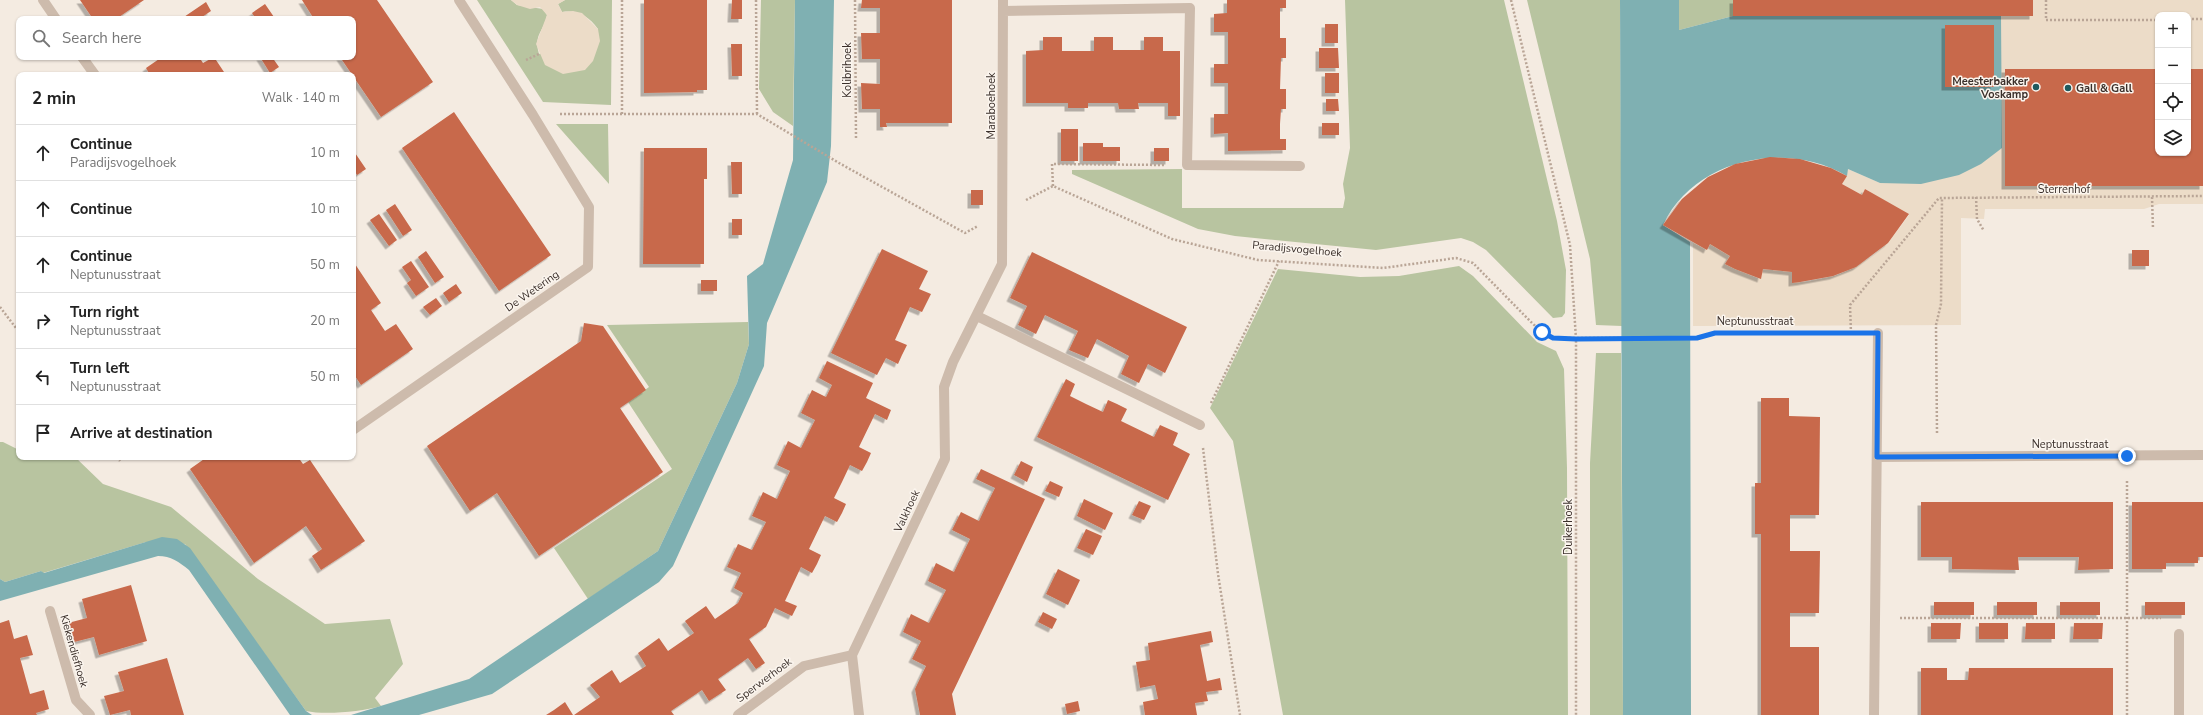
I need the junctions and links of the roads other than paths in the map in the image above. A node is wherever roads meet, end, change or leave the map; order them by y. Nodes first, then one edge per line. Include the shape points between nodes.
1 (43, 0) edge
2 (459, 0) edge
3 (1003, 0) edge
4 (1003, 11) junction
5 (54, 16) edge
6 (84, 60) edge
7 (93, 72) edge
8 (1300, 166) dead end
9 (1003, 212) joint
10 (977, 316) junction
11 (1878, 333) road end
12 (1200, 425) road end
13 (356, 428) edge
14 (2203, 455) edge
15 (1877, 457) junction
16 (50, 611) dead end
17 (2179, 634) dead end
18 (852, 655) junction
19 (90, 715) edge
20 (738, 715) edge
21 (859, 715) edge
22 (1874, 715) edge
23 (2179, 715) edge

1 - 5 street
2 - 13 street, De Wetering via 589,206 588,267
3 - 4 street, Maraboehoek
4 - 8 street via 1190,8 1187,165
4 - 9 street, Maraboehoek
6 - 7 street
9 - 10 street, Valkhoek via 1002,264
10 - 12 street
10 - 18 street, Valkhoek via 953,362 944,387 945,459
11 - 15 street
14 - 15 street, Neptunusstraat
15 - 22 street
16 - 19 street, Kiekendiefhoek via 76,700
17 - 23 street
18 - 20 street, Sperwerhoek via 804,666
18 - 21 street

